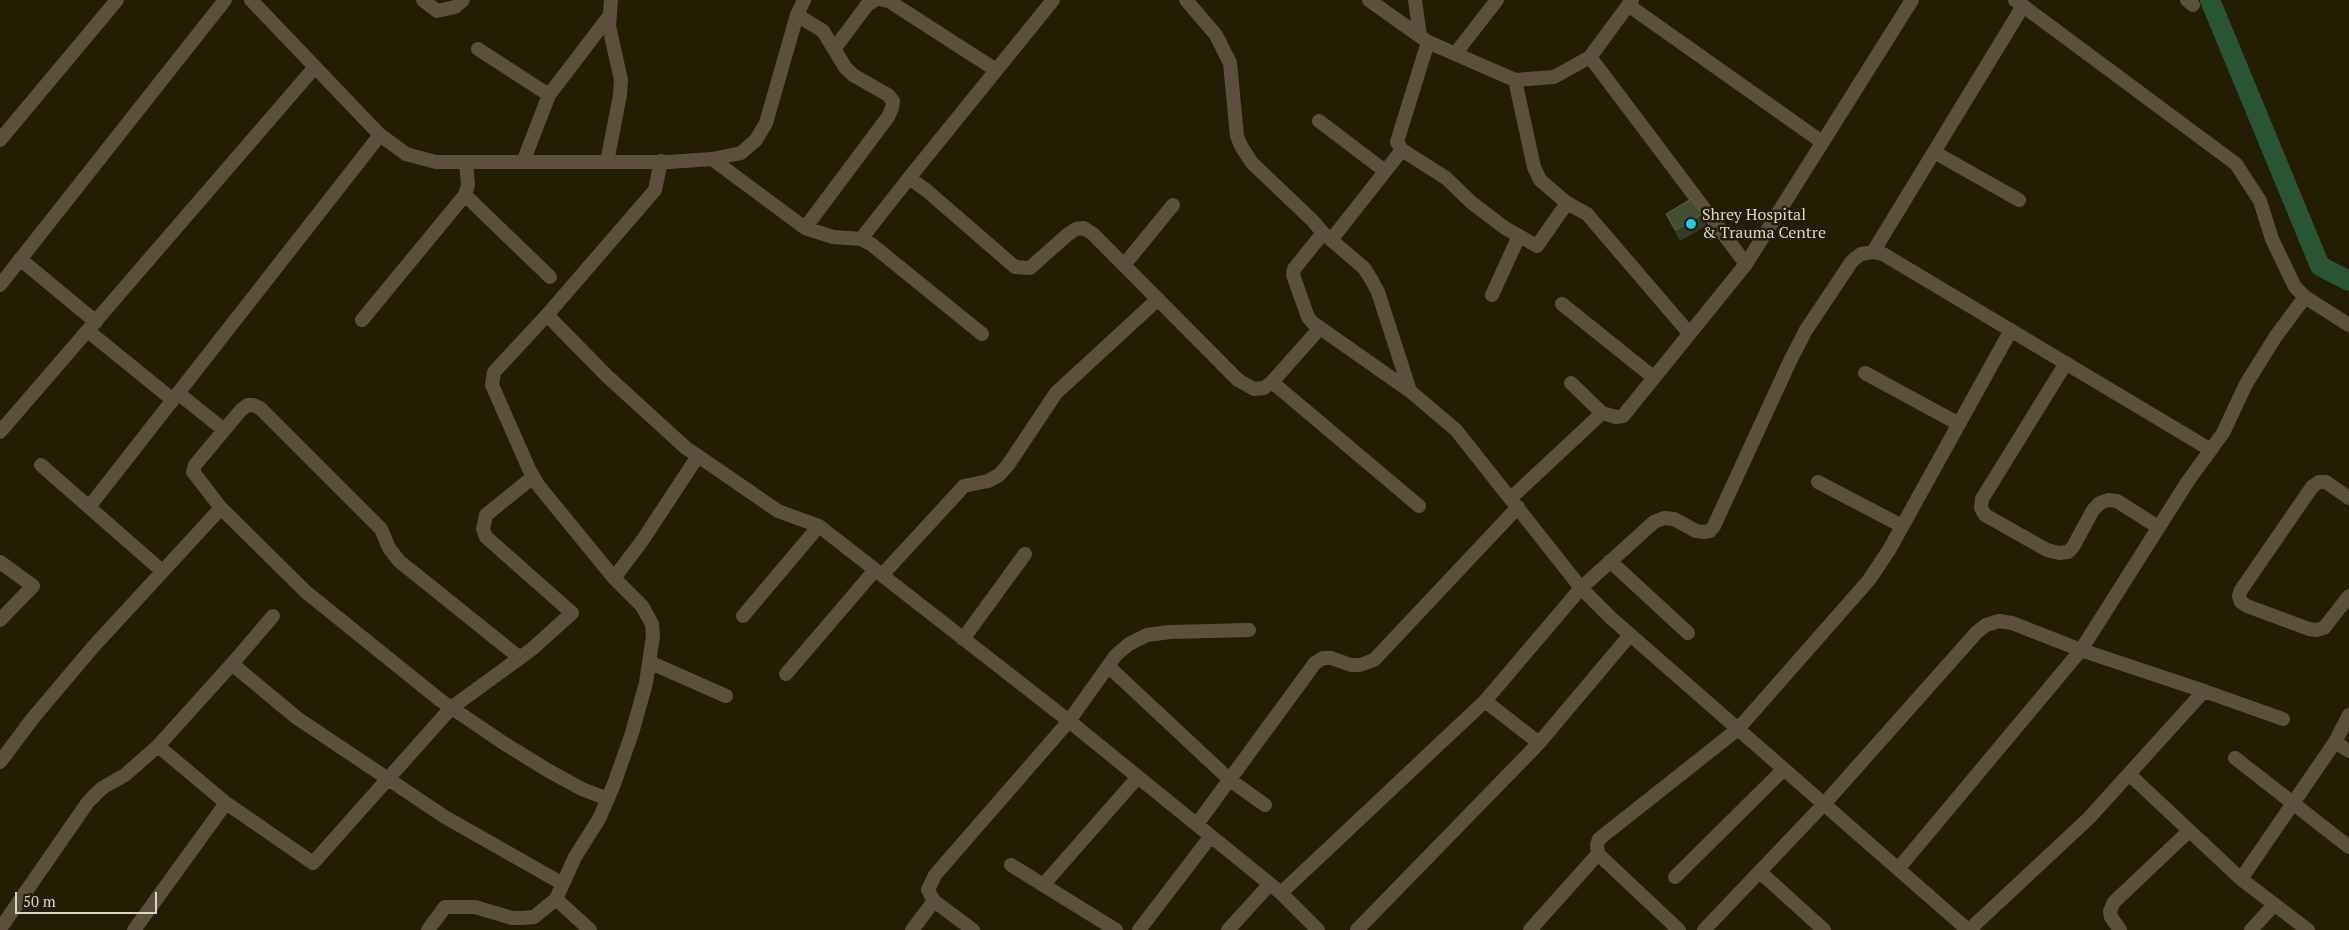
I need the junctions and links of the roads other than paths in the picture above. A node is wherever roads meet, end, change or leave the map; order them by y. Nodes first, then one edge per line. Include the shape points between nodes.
1 (117, 0) edge
2 (225, 0) edge
3 (251, 0) edge
4 (423, 0) edge
5 (463, 0) edge
6 (611, 0) edge
7 (804, 0) edge
8 (875, 0) edge
9 (883, 0) edge
10 (1052, 0) edge
11 (1186, 0) edge
12 (1370, 0) edge
13 (1415, 0) edge
14 (1497, 0) edge
15 (1912, 0) edge
16 (1630, 2) edge
17 (2019, 3) edge
18 (610, 14) junction
19 (797, 15) junction
20 (1424, 39) junction
21 (834, 48) junction
22 (478, 49) dead end
23 (1455, 54) junction
24 (1590, 57) junction
25 (316, 67) junction
26 (996, 70) junction
27 (1515, 80) junction
28 (549, 96) junction
29 (1319, 121) dead end
30 (380, 135) junction
31 (0, 140) edge
32 (1822, 142) junction
33 (1402, 150) junction
34 (1934, 152) junction
35 (712, 159) junction
36 (466, 162) junction
37 (523, 162) junction
38 (607, 162) junction
39 (661, 162) junction
40 (1385, 172) junction
41 (909, 178) junction
42 (465, 195) junction
43 (2019, 200) dead end
44 (1567, 203) junction
45 (1173, 205) dead end
46 (805, 228) junction
47 (1327, 236) junction
48 (1519, 236) junction
49 (861, 239) junction
50 (1873, 252) junction
51 (20, 260) junction
52 (1746, 264) junction
53 (1124, 265) junction
54 (550, 277) dead end
55 (0, 285) edge
56 (1492, 295) dead end
57 (2305, 297) junction
58 (1158, 299) junction
59 (1562, 304) dead end
60 (547, 315) junction
61 (362, 320) dead end
62 (2349, 325) edge
63 (92, 326) junction
64 (1320, 328) junction
65 (2010, 330) junction
66 (1688, 332) junction
67 (982, 334) dead end
68 (2066, 363) junction
69 (1865, 373) dead end
70 (1653, 378) junction
71 (1272, 382) junction
72 (1571, 383) dead end
73 (1410, 391) junction
74 (176, 396) junction
75 (1602, 413) junction
76 (1959, 424) junction
77 (224, 430) junction
78 (0, 432) edge
79 (2211, 450) junction
80 (698, 456) junction
81 (40, 465) dead end
82 (533, 477) junction
83 (1818, 482) dead end
84 (2349, 498) edge
85 (1514, 502) junction
86 (1419, 506) dead end
87 (88, 507) junction
88 (221, 508) junction
89 (819, 526) junction
90 (1902, 526) junction
91 (2158, 528) junction
92 (1025, 554) dead end
93 (1610, 561) junction
94 (0, 562) edge
95 (162, 570) junction
96 (878, 572) junction
97 (614, 578) junction
98 (1581, 588) junction
99 (2349, 596) edge
100 (273, 616) dead end
101 (742, 616) dead end
102 (0, 620) edge
103 (1249, 630) dead end
104 (1688, 633) dead end
105 (1630, 635) junction
106 (963, 639) junction
107 (2081, 650) junction
108 (520, 658) junction
109 (649, 662) junction
110 (232, 664) junction
111 (1108, 666) junction
112 (786, 674) dead end
113 (2204, 691) junction
114 (726, 696) dead end
115 (1485, 701) junction
116 (451, 708) junction
117 (2349, 715) edge
118 (2283, 719) dead end
119 (1069, 721) junction
120 (1738, 728) junction
121 (2335, 742) junction
122 (1539, 743) junction
123 (158, 746) junction
124 (2349, 751) edge
125 (2235, 758) dead end
126 (0, 762) edge
127 (1784, 769) junction
128 (2130, 776) junction
129 (1138, 777) junction
130 (388, 778) junction
131 (1230, 780) junction
132 (608, 799) junction
133 (226, 803) junction
134 (2293, 803) junction
135 (1824, 804) junction
136 (1265, 805) dead end
137 (1197, 824) junction
138 (2189, 831) junction
139 (1210, 836) junction
140 (2349, 847) edge
141 (1598, 854) junction
142 (1011, 865) dead end
143 (1898, 869) junction
144 (1760, 872) junction
145 (1675, 877) dead end
146 (2241, 879) junction
147 (563, 884) junction
148 (1044, 884) junction
149 (1270, 884) junction
150 (1281, 893) junction
151 (556, 899) junction
152 (934, 901) junction
153 (2274, 905) junction
154 (0, 928) edge
155 (134, 930) edge
156 (428, 930) edge
157 (590, 930) edge
158 (912, 930) edge
159 (973, 930) edge
160 (1116, 930) edge
161 (1139, 930) edge
162 (1228, 930) edge
163 (1318, 930) edge
164 (1357, 930) edge
165 (1530, 930) edge
166 (1678, 930) edge
167 (1704, 930) edge
168 (1824, 930) edge
169 (1969, 930) edge
170 (2120, 930) edge
171 (2251, 930) edge
172 (2308, 930) edge

1 - 31 street
2 - 51 street
3 - 25 street
4 - 5 street via 437,11 454,7
6 - 18 street
7 - 19 street
8 - 21 street via 867,5
9 - 26 street
10 - 26 street
11 - 47 street via 1216,35 1230,62 1237,136 1241,146 1252,163
12 - 20 street
13 - 20 street
14 - 23 street
15 - 32 street
16 - 24 street
16 - 32 street
17 - 34 street
17 - 57 street via 2236,164 2260,201 2272,239 2294,287
18 - 28 street
18 - 38 street via 611,40 621,80
19 - 21 street via 823,31
19 - 35 street via 766,123 756,140 741,153
20 - 23 street
20 - 33 street via 1396,142
21 - 46 street via 853,75 888,95 893,101 892,108
22 - 28 street
23 - 27 street
24 - 27 street via 1554,77
24 - 52 street
25 - 30 street
25 - 63 street
26 - 41 street
27 - 44 street via 1534,167 1540,180
28 - 37 street
29 - 40 street
30 - 36 street via 406,154 436,162
30 - 74 street
32 - 52 street
33 - 40 street
33 - 48 street via 1446,178 1472,203
34 - 43 street
34 - 50 street
35 - 39 street
35 - 46 street
36 - 37 street
36 - 42 street via 468,185
37 - 38 street
38 - 39 street
39 - 60 street via 655,190
40 - 47 street
41 - 49 street
41 - 53 street via 1015,267 1030,268 1067,234 1084,228
42 - 54 street
42 - 61 street
44 - 48 street via 1537,246
44 - 66 street via 1587,214
45 - 53 street
46 - 49 street via 833,237
47 - 64 street via 1297,263 1293,275 1308,318
47 - 73 street via 1364,268 1378,292
48 - 56 street
49 - 67 street
50 - 65 street via 1883,254
50 - 93 street via 1852,261 1806,330 1710,531 1696,531 1674,519 1664,518 1654,522
51 - 55 street
51 - 63 street
52 - 66 street
53 - 58 street
57 - 62 street
57 - 79 street via 2246,384 2224,433
58 - 71 street via 1238,380 1254,389 1264,388
58 - 96 street via 1056,393 999,475 964,486
59 - 70 street
60 - 80 street via 607,376
60 - 82 street via 494,372 492,384
63 - 74 street
63 - 78 street
64 - 71 street
64 - 73 street
65 - 68 street
65 - 76 street
66 - 70 street
68 - 79 street
68 - 91 street via 1982,499 1981,508 1985,515 2059,553 2074,547 2094,510 2108,500 2117,502
69 - 76 street
70 - 75 street via 1623,416 1616,418
71 - 86 street
72 - 75 street
73 - 85 street via 1456,430
74 - 77 street
74 - 87 street
75 - 85 street
76 - 90 street
77 - 88 street via 198,459 194,472
77 - 108 street via 241,410 248,406 260,408 381,529 399,561
79 - 91 street
80 - 89 street via 778,511
80 - 97 street
81 - 87 street
82 - 97 street
82 - 108 street via 486,514 483,529 486,538 572,613
83 - 90 street
84 - 99 street via 2326,482 2312,487 2239,596 2247,606 2316,630 2330,622
85 - 98 street
85 - 131 street via 1374,660 1360,665 1323,658 1315,663
87 - 95 street
88 - 95 street
88 - 116 street via 306,592
89 - 96 street
89 - 101 street
90 - 120 street via 1869,580
91 - 107 street
92 - 106 street
93 - 98 street
93 - 104 street
94 - 102 street via 33,586
95 - 126 street via 33,718
96 - 106 street
96 - 112 street
97 - 109 street via 642,606 652,624
98 - 105 street
98 - 115 street
100 - 110 street
103 - 111 street via 1147,635 1129,644
105 - 120 street
105 - 122 street
106 - 119 street
107 - 113 street
107 - 135 street via 2012,622 1986,624
107 - 143 street
108 - 116 street
109 - 114 street
109 - 132 street via 634,724
110 - 123 street
110 - 130 street via 297,718
111 - 119 street
111 - 131 street
113 - 118 street
113 - 128 street
115 - 122 street
115 - 150 street
116 - 130 street
116 - 132 street via 549,771
117 - 121 street
119 - 129 street
119 - 152 street via 935,875 928,890
120 - 127 street
120 - 141 street via 1606,833 1599,840
121 - 124 street
121 - 134 street
122 - 164 street
123 - 133 street
123 - 154 street via 88,802
125 - 134 street
127 - 135 street
127 - 145 street
128 - 138 street
128 - 169 street
129 - 137 street
129 - 148 street
130 - 133 street via 313,863
130 - 147 street
131 - 136 street
131 - 137 street
132 - 147 street
133 - 155 street
134 - 140 street
134 - 146 street
135 - 143 street
135 - 144 street
137 - 139 street
138 - 146 street
138 - 170 street via 2114,902 2110,917
139 - 149 street
139 - 161 street
141 - 165 street
141 - 166 street
142 - 148 street
143 - 169 street
144 - 167 street
144 - 168 street
146 - 153 street
147 - 151 street
148 - 160 street
149 - 150 street
149 - 162 street
150 - 163 street
151 - 156 street via 534,916 523,918 475,907 445,907
151 - 157 street
152 - 158 street
152 - 159 street
153 - 171 street
153 - 172 street

